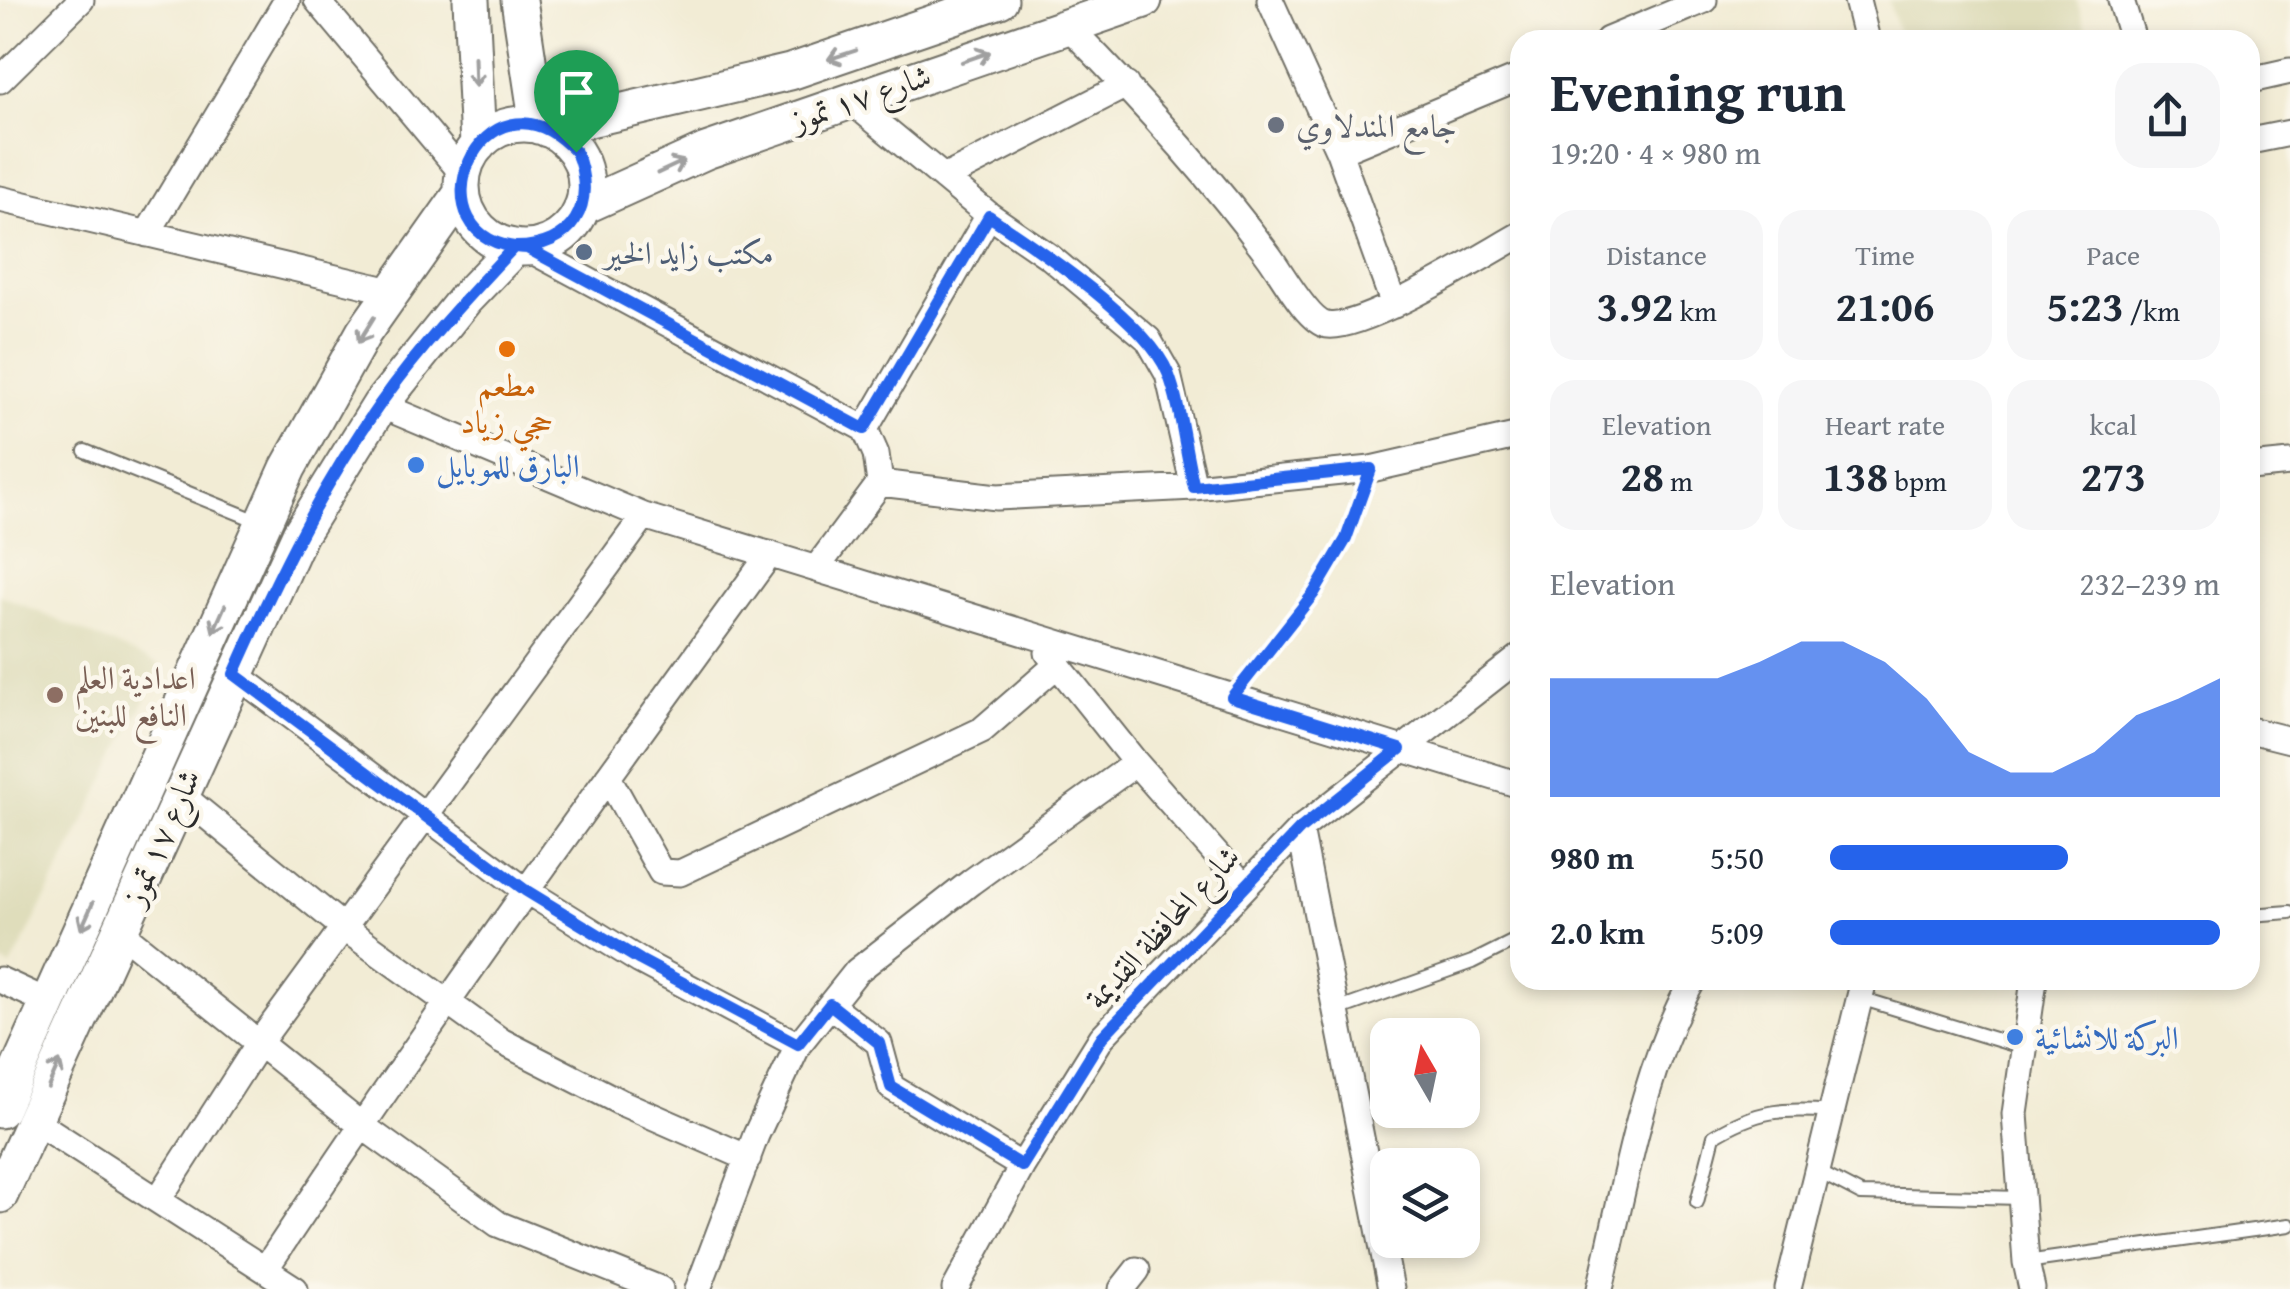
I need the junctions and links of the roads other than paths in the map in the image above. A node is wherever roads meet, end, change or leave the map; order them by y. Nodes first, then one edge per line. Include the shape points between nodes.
1 (81, 0) edge
2 (287, 0) edge
3 (316, 0) edge
4 (472, 0) edge
5 (519, 0) edge
6 (1000, 0) edge
7 (1144, 0) edge
8 (1270, 0) edge
9 (1704, 0) edge
10 (1856, 0) edge
11 (2120, 0) edge
12 (1066, 25) junction
13 (1632, 30) edge
14 (1864, 30) edge
15 (2129, 30) edge
16 (2290, 71) edge
17 (2260, 78) edge
18 (0, 80) edge
19 (1510, 81) edge
20 (1126, 85) junction
21 (850, 100) junction
22 (543, 127) junction
23 (2290, 133) edge
24 (2260, 139) edge
25 (1339, 152) junction
26 (467, 170) junction
27 (944, 178) junction
28 (0, 199) edge
29 (582, 207) junction
30 (989, 216) junction
31 (148, 234) junction
32 (1510, 240) edge
33 (521, 247) junction
34 (391, 291) junction
35 (1394, 306) junction
36 (380, 404) junction
37 (864, 429) junction
38 (1510, 437) edge
39 (85, 451) dead end
40 (2290, 463) edge
41 (2260, 466) edge
42 (1371, 469) junction
43 (880, 483) junction
44 (1194, 487) junction
45 (644, 516) junction
46 (262, 523) junction
47 (770, 554) junction
48 (816, 569) junction
49 (1034, 636) junction
50 (1058, 664) junction
51 (1510, 665) edge
52 (234, 674) junction
53 (1232, 697) junction
54 (2260, 732) edge
55 (2290, 740) edge
56 (1400, 749) junction
57 (1136, 763) junction
58 (608, 777) junction
59 (1510, 781) edge
60 (180, 794) junction
61 (423, 816) junction
62 (1300, 829) junction
63 (1244, 886) junction
64 (525, 890) junction
65 (2290, 912) edge
66 (2260, 915) edge
67 (343, 927) junction
68 (118, 931) junction
69 (1510, 943) edge
70 (0, 980) edge
71 (1688, 990) edge
72 (1862, 990) edge
73 (1865, 990) edge
74 (2033, 990) edge
75 (48, 1002) junction
76 (447, 1004) junction
77 (830, 1004) junction
78 (1334, 1012) junction
79 (259, 1043) junction
80 (798, 1044) junction
81 (2024, 1048) junction
82 (1832, 1112) junction
83 (17, 1115) edge
84 (361, 1126) junction
85 (748, 1158) junction
86 (1022, 1166) junction
87 (1817, 1171) junction
88 (0, 1195) edge
89 (2020, 1198) junction
90 (158, 1200) junction
91 (1697, 1202) dead end
92 (2289, 1224) edge
93 (2026, 1262) junction
94 (266, 1268) junction
95 (295, 1289) edge
96 (660, 1289) edge
97 (698, 1289) edge
98 (955, 1289) edge
99 (1391, 1289) edge
100 (1600, 1289) edge
101 (1788, 1289) edge
102 (2032, 1289) edge

1 - 18 street
2 - 31 street
3 - 26 street
4 -> 26 main road
5 - 22 main road
6 -> 22 main road, شارع ١٧ تموز via 790,72
7 - 12 main road, شارع ١٧ تموز
8 - 25 street
9 - 13 street
10 - 14 street
11 - 15 street
12 - 20 street
21 -> 12 main road, شارع ١٧ تموز
16 - 17 street
19 - 25 street
20 - 27 street
20 - 35 street via 1197,164 1312,318 1342,324
21 - 27 street
29 -> 21 main road, شارع ١٧ تموز via 706,151
22 - 26 main road via 516,124 495,131
22 - 29 main road via 576,152 586,188
23 - 24 street
25 - 35 street
26 - 33 main road via 466,208 485,235
26 - 34 main road, شارع ١٧ تموز
27 - 30 street
28 - 31 street
29 - 33 main road via 561,236
30 - 37 street
30 - 44 street via 1148,339 1168,374
31 - 34 street
32 - 35 street
33 - 36 main road, شارع ١٧ تموز via 465,300
33 - 37 street
34 -> 46 main road, شارع ١٧ تموز via 315,415
36 - 45 street
36 - 52 main road, شارع ١٧ تموز via 300,534
37 - 43 street
38 - 42 street
39 - 46 lane
40 - 41 street
42 - 44 street
42 - 53 lane via 1346,539 1314,593
43 - 44 street via 997,497
43 - 48 street
45 - 47 street
45 - 61 street
46 -> 75 main road, شارع ١٧ تموز
47 - 48 street
47 - 58 street
48 - 49 street
49 - 50 street
49 - 53 street
50 - 57 street
50 - 58 street via 982,730 680,873 662,872
51 - 56 street, شارع المحافظة القديمة
52 - 60 main road, شارع ١٧ تموز
52 - 61 street
53 - 56 street
54 - 55 street
56 - 59 street
56 - 62 street, شارع المحافظة القديمة
57 - 63 street
57 - 77 street via 857,970
58 - 64 street
60 - 67 street
60 - 68 main road, شارع ١٧ تموز
61 - 64 street
61 - 67 street
62 - 63 street, شارع المحافظة القديمة
62 - 78 street
63 - 86 street, شارع المحافظة القديمة via 1102,1037
64 - 76 street
64 - 80 street
65 - 66 lane
67 - 76 street
67 - 79 street
68 - 79 street
83 -> 68 main road, شارع ١٧ تموز
69 - 78 lane
70 - 75 street
71 - 100 street via 1672,1018 1644,1106
72 - 82 street
73 - 81 lane
74 - 81 street
75 - 83 main road, شارع ١٧ تموز
76 - 84 street
76 - 85 street via 535,1059
77 - 80 street
77 - 86 street via 879,1043 891,1087
78 - 99 street
79 - 84 street
79 - 90 street
80 - 85 street
81 - 89 street via 2014,1114
82 - 87 street
82 - 91 lane via 1785,1108 1745,1117 1714,1136
83 - 88 main road, شارع ١٧ تموز
83 - 90 street
84 - 94 street
84 - 96 street via 498,1224
85 - 97 street
86 - 98 street, شارع المحافظة القديمة
87 - 89 lane via 1861,1194
87 - 101 street
89 - 93 street
90 - 94 street
92 - 93 lane
93 - 102 street
94 - 95 street

